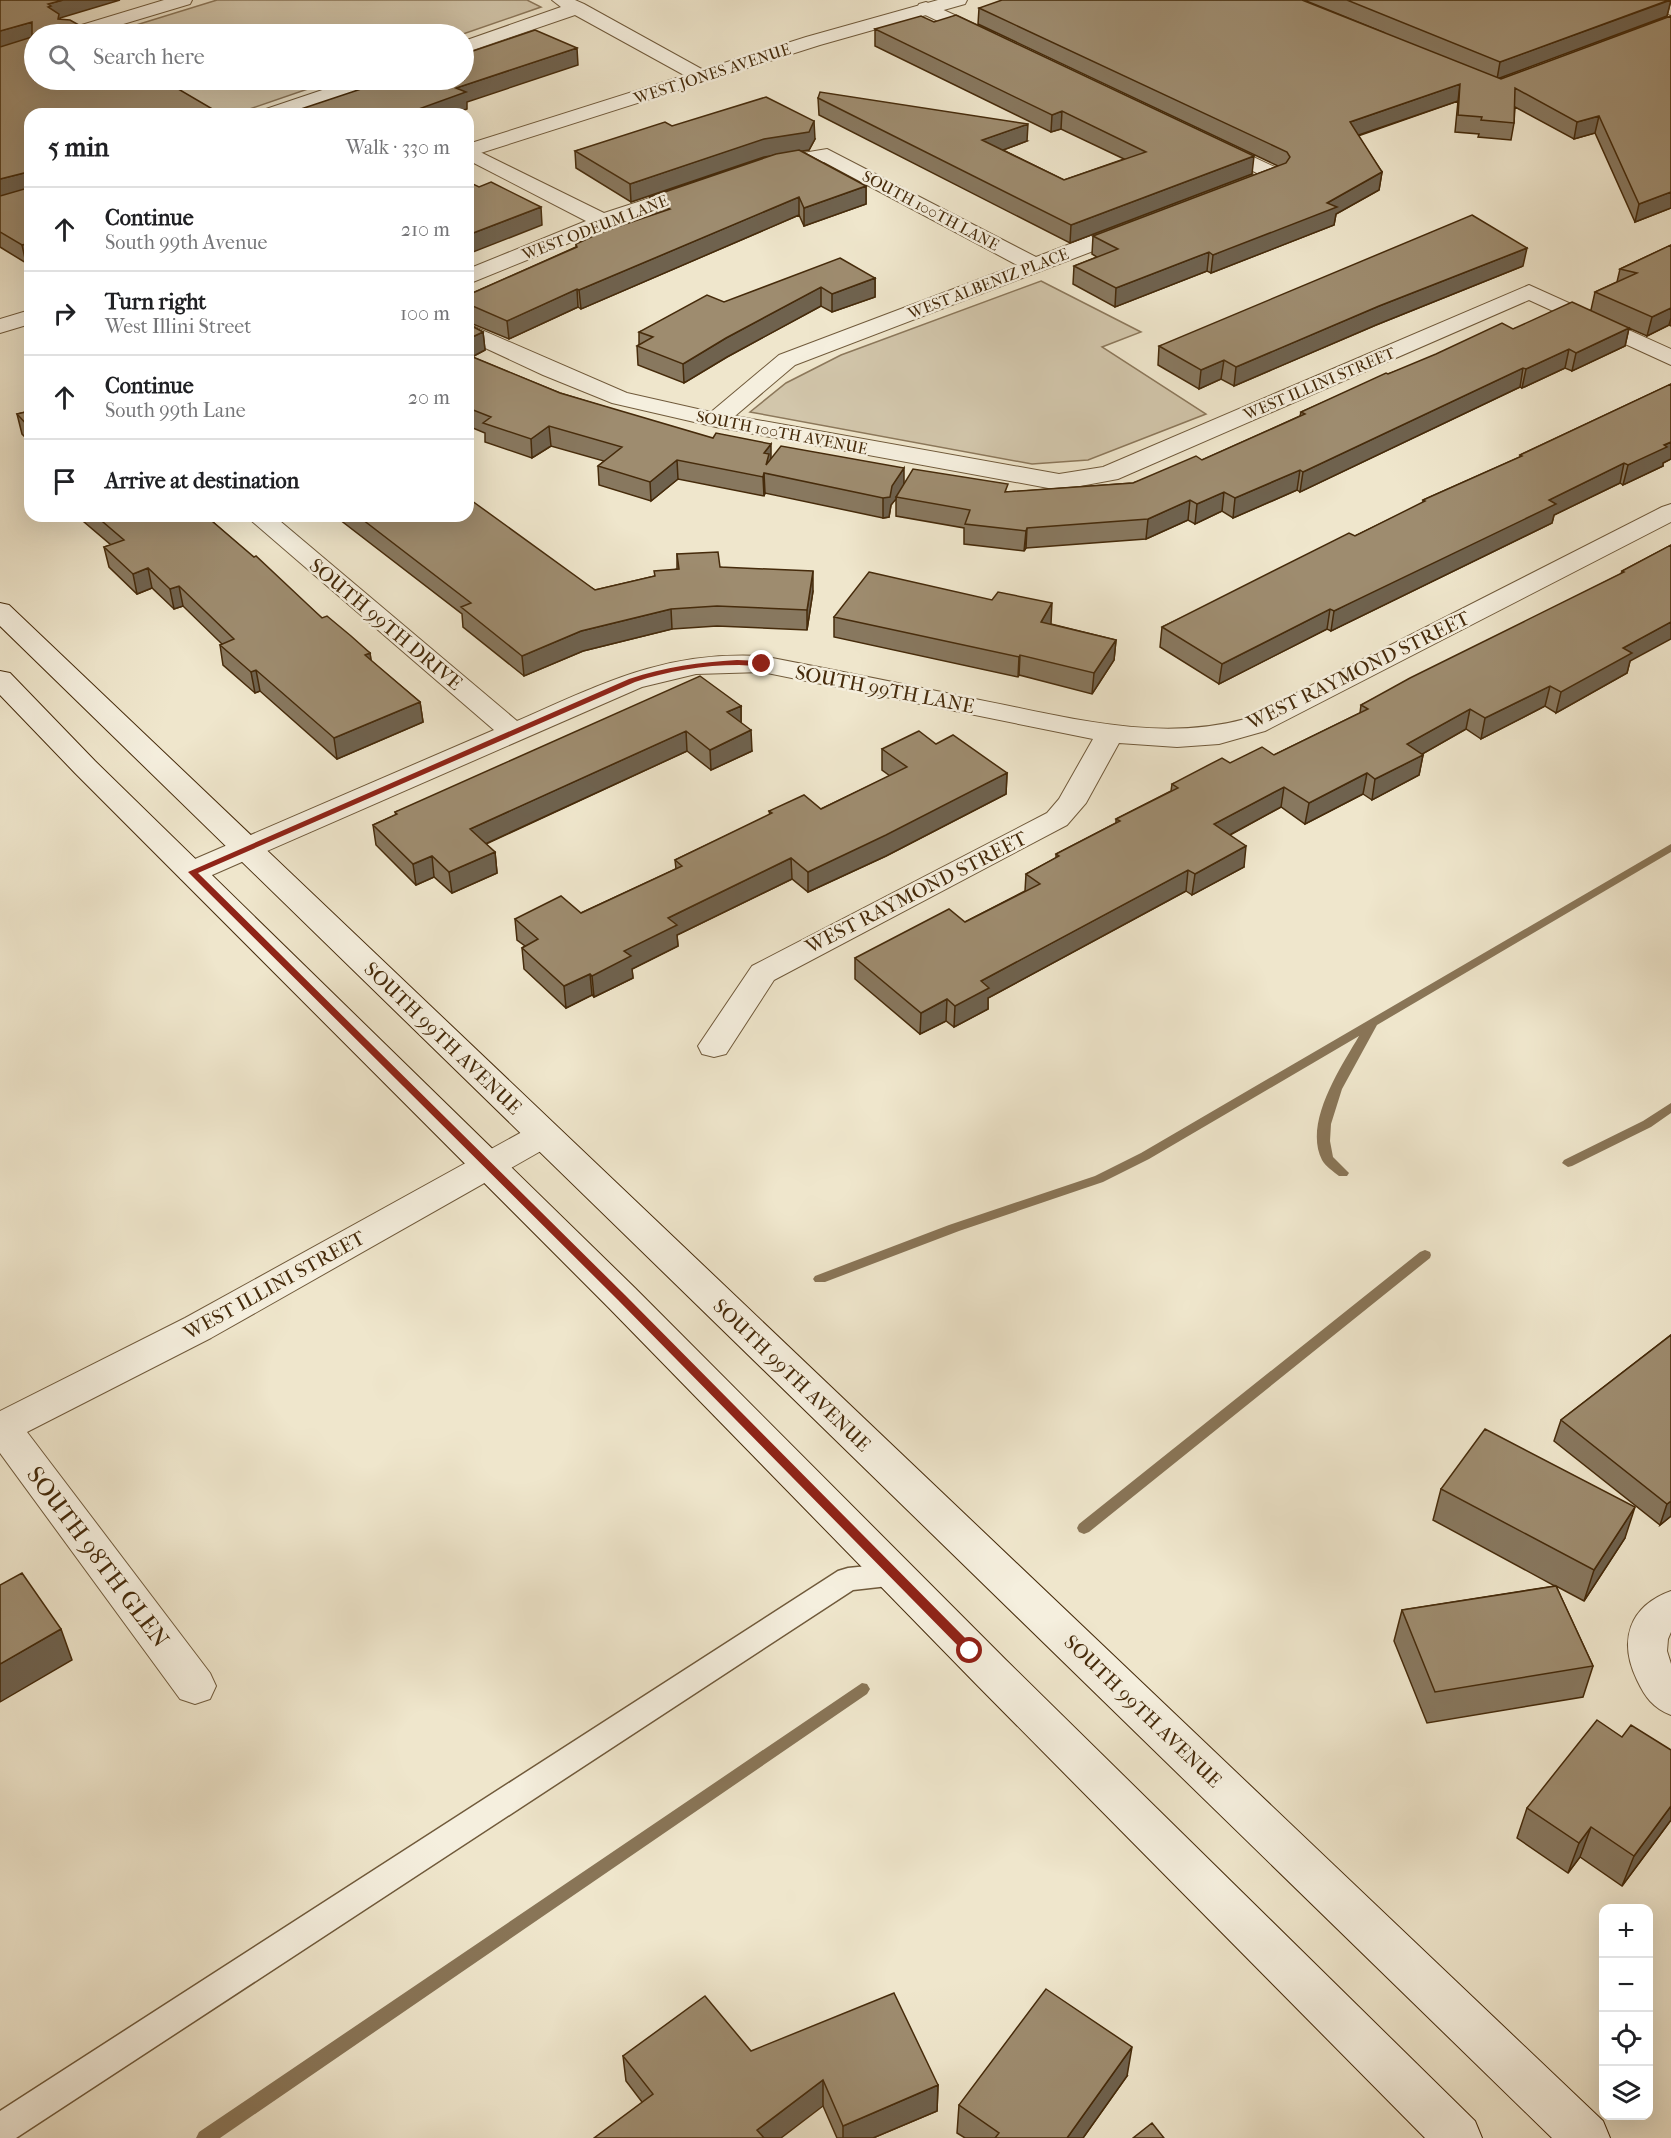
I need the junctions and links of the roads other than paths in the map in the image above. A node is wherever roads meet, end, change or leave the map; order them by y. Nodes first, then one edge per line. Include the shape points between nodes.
1 (183, 0) edge
2 (958, 0) edge
3 (1647, 0) edge
4 (569, 4) edge
5 (926, 8) junction
6 (1671, 9) edge
7 (105, 24) edge
8 (474, 43) edge
9 (1000, 43) edge
10 (700, 76) junction
11 (341, 90) edge
12 (288, 108) edge
13 (1191, 134) edge
14 (474, 150) edge
15 (474, 155) edge
16 (749, 171) edge
17 (716, 182) edge
18 (1243, 187) edge
19 (1155, 220) edge
20 (603, 221) junction
21 (1034, 265) junction
22 (474, 275) edge
23 (24, 319) edge
24 (0, 326) edge
25 (474, 334) edge
26 (1671, 358) edge
27 (716, 420) junction
28 (1109, 474) joint
29 (1671, 512) edge
30 (266, 522) edge
31 (0, 611) edge
32 (0, 679) edge
33 (513, 732) junction
34 (1110, 734) junction
35 (246, 848) junction
36 (192, 872) junction
37 (714, 1046) dead end
38 (543, 1135) junction
39 (488, 1166) junction
40 (1, 1428) edge
41 (908, 1586) junction
42 (1671, 1608) edge
43 (195, 1686) dead end
44 (1671, 1696) edge
45 (0, 2130) edge
46 (1458, 2138) edge
47 (1586, 2138) edge

1 - 7 street
2 - 5 street, WEST JONES AVENUE
3 - 6 street
4 - 8 street
4 - 10 street
5 - 9 street
5 - 10 street, WEST JONES AVENUE
10 - 14 street, WEST JONES AVENUE
11 - 12 street
13 - 18 street via 1276,175
15 - 20 street
16 - 21 street, SOUTH 100TH LANE via 772,163 827,155
17 - 20 street, WEST ODEUM LANE
19 - 21 street, WEST ALBENIZ PLACE
20 - 22 street, WEST ODEUM LANE
21 - 27 street, WEST ALBENIZ PLACE via 787,360
23 - 24 street
25 - 27 street, SOUTH 100TH AVENUE via 620,398
26 - 28 street, WEST ILLINI STREET via 1529,292
27 - 28 street, SOUTH 100TH AVENUE via 1059,482
29 - 34 street, WEST RAYMOND STREET via 1255,725 1219,735 1177,738
30 - 33 street, SOUTH 99TH DRIVE
31 - 35 street, SOUTH 99TH AVENUE
32 - 36 street
33 - 34 street, SOUTH 99TH LANE via 632,681 659,672 716,663 762,664
33 - 35 street
34 - 37 street, WEST RAYMOND STREET via 1071,803 1057,819 763,973
35 - 36 street
35 - 38 street, SOUTH 99TH AVENUE
36 - 39 street
38 - 39 street, WEST ILLINI STREET
38 - 47 street, SOUTH 99TH AVENUE
39 - 40 street, WEST ILLINI STREET via 198,1328
39 - 41 street
40 - 43 street, SOUTH 98TH GLEN
41 - 45 lane via 848,1580
41 - 46 street
42 - 44 street via 1651,1627 1646,1645 1649,1665

